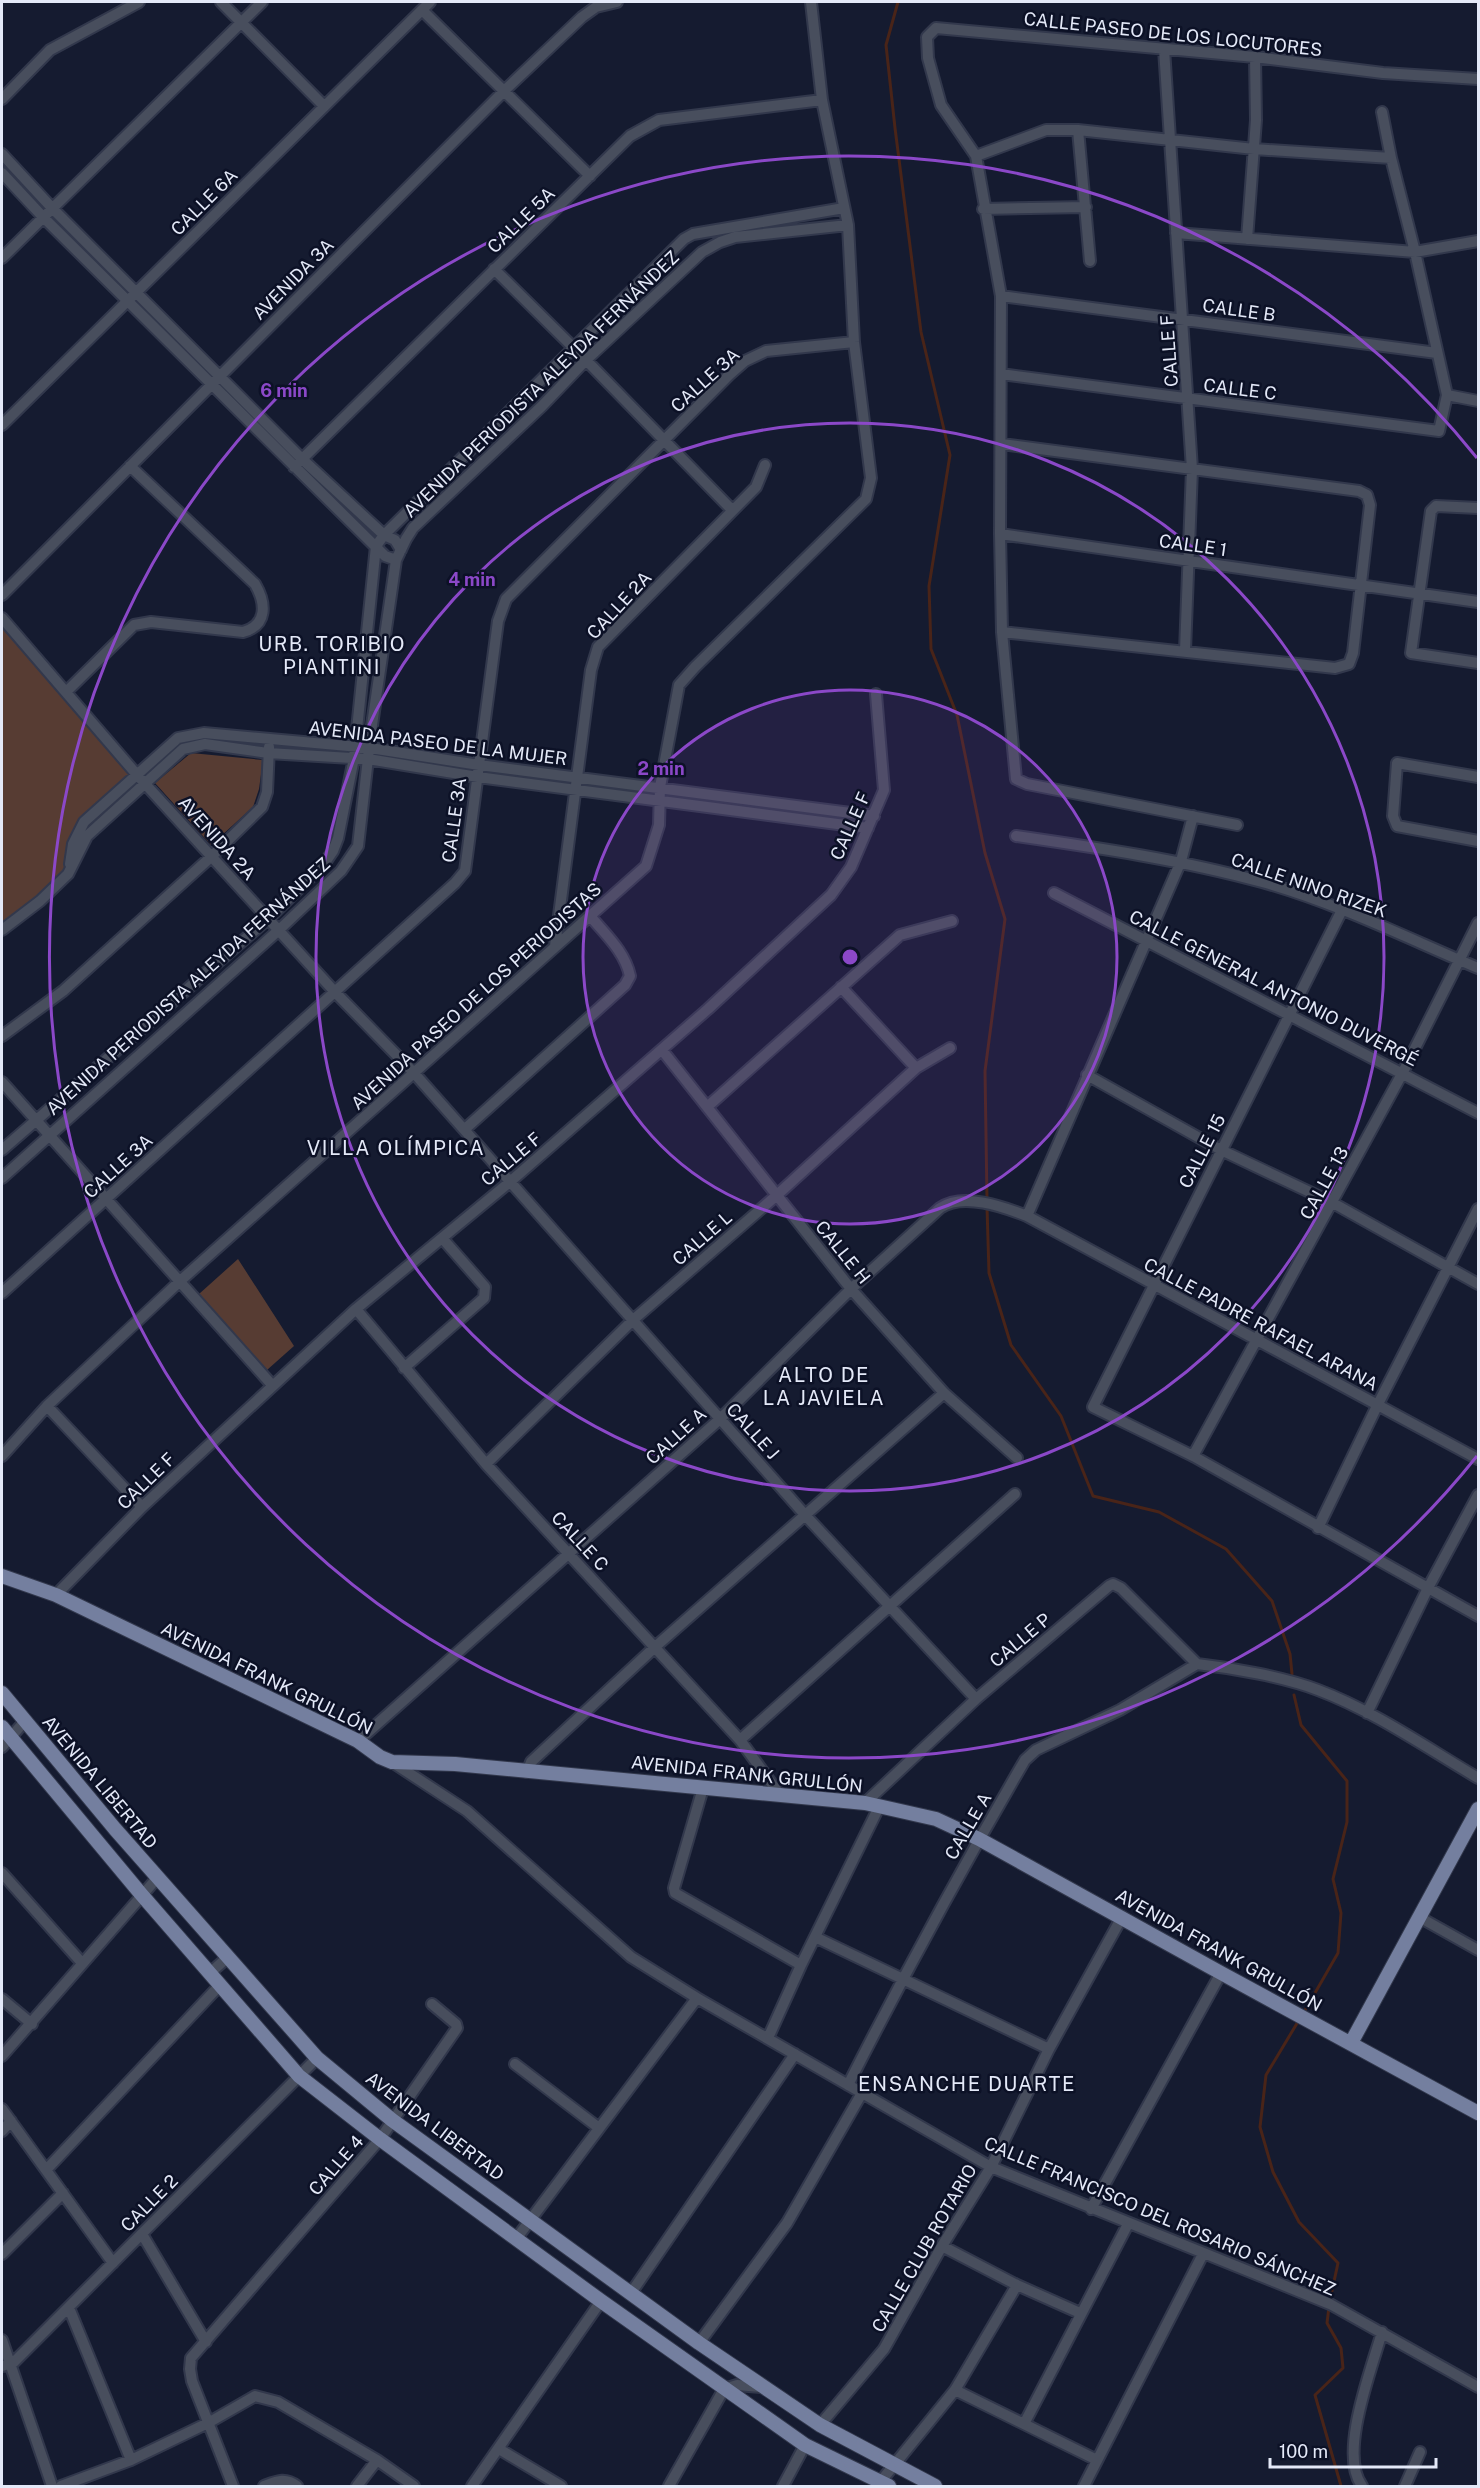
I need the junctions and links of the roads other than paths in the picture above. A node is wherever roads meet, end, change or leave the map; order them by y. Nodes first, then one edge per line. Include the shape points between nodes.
1 (139, 2) edge
2 (221, 2) edge
3 (262, 2) edge
4 (617, 2) edge
5 (811, 2) edge
6 (426, 5) edge
7 (241, 21) junction
8 (1164, 49) junction
9 (1255, 57) junction
10 (1479, 79) edge
11 (504, 91) junction
12 (2, 99) edge
13 (822, 100) junction
14 (324, 106) junction
15 (1382, 112) dead end
16 (1078, 130) junction
17 (1168, 138) junction
18 (1254, 148) junction
19 (2, 154) edge
20 (975, 156) junction
21 (1391, 158) junction
22 (2, 173) edge
23 (590, 176) junction
24 (1086, 207) junction
25 (52, 208) junction
26 (844, 208) junction
27 (983, 209) junction
28 (43, 217) junction
29 (848, 225) junction
30 (1176, 233) junction
31 (1247, 239) junction
32 (1479, 241) edge
33 (1415, 252) junction
34 (2, 258) edge
35 (1090, 261) dead end
36 (494, 270) junction
37 (136, 292) junction
38 (1001, 296) junction
39 (127, 301) junction
40 (1183, 319) junction
41 (854, 342) junction
42 (574, 349) junction
43 (1437, 353) junction
44 (586, 360) junction
45 (1001, 374) junction
46 (220, 376) junction
47 (211, 385) junction
48 (1447, 395) junction
49 (1188, 398) junction
50 (1479, 401) edge
51 (2, 425) edge
52 (664, 440) junction
53 (1002, 444) junction
54 (298, 463) junction
55 (765, 465) dead end
56 (130, 466) junction
57 (1192, 469) junction
58 (1479, 508) edge
59 (732, 510) junction
60 (1000, 534) junction
61 (384, 535) junction
62 (376, 546) junction
63 (398, 555) junction
64 (1188, 561) junction
65 (1359, 585) junction
66 (1419, 594) junction
67 (2, 595) edge
68 (1479, 602) edge
69 (2, 618) edge
70 (1002, 632) junction
71 (1185, 651) junction
72 (1479, 663) edge
73 (66, 692) junction
74 (876, 694) dead end
75 (271, 740) junction
76 (356, 746) junction
77 (268, 753) junction
78 (369, 754) junction
79 (354, 758) junction
80 (478, 765) junction
81 (478, 777) junction
82 (578, 777) junction
83 (1479, 777) edge
84 (142, 780) junction
85 (660, 787) junction
86 (577, 790) junction
87 (660, 800) junction
88 (874, 816) junction
89 (1193, 816) junction
90 (1237, 825) dead end
91 (868, 828) junction
92 (1016, 836) dead end
93 (1479, 841) edge
94 (212, 856) junction
95 (1180, 861) junction
96 (1054, 893) dead end
97 (1342, 910) junction
98 (591, 916) junction
99 (269, 918) junction
100 (952, 921) dead end
101 (1479, 923) edge
102 (280, 929) junction
103 (2, 930) edge
104 (1147, 941) junction
105 (555, 946) junction
106 (1459, 960) junction
107 (1479, 968) edge
108 (841, 987) junction
109 (334, 991) junction
110 (1290, 1013) junction
111 (2, 1036) edge
112 (950, 1048) dead end
113 (662, 1050) junction
114 (916, 1068) junction
115 (414, 1072) junction
116 (1403, 1072) junction
117 (1087, 1075) junction
118 (2, 1082) edge
119 (707, 1107) junction
120 (1479, 1113) edge
121 (34, 1120) junction
122 (465, 1129) junction
123 (49, 1135) junction
124 (2, 1150) edge
125 (1221, 1150) junction
126 (2, 1178) edge
127 (511, 1181) junction
128 (777, 1195) junction
129 (105, 1201) junction
130 (1333, 1203) junction
131 (1479, 1209) edge
132 (1028, 1216) junction
133 (442, 1238) junction
134 (1449, 1268) junction
135 (179, 1282) junction
136 (1479, 1284) edge
137 (1154, 1285) junction
138 (851, 1289) junction
139 (2, 1293) edge
140 (356, 1308) junction
141 (633, 1320) junction
142 (1257, 1339) junction
143 (404, 1368) junction
144 (272, 1385) junction
145 (944, 1393) junction
146 (47, 1406) junction
147 (1377, 1406) junction
148 (720, 1419) junction
149 (2, 1456) edge
150 (1193, 1456) junction
151 (1017, 1458) dead end
152 (1479, 1459) edge
153 (486, 1464) junction
154 (1015, 1494) dead end
155 (1479, 1495) edge
156 (142, 1507) junction
157 (806, 1516) junction
158 (1318, 1528) junction
159 (570, 1554) junction
160 (2, 1576) edge
161 (1428, 1588) junction
162 (56, 1595) junction
163 (890, 1604) junction
164 (1479, 1616) edge
165 (655, 1647) junction
166 (1197, 1664) junction
167 (2, 1693) edge
168 (976, 1699) junction
169 (1367, 1713) junction
170 (25, 1721) junction
171 (4, 1737) edge
172 (740, 1740) junction
173 (358, 1741) junction
174 (392, 1762) junction
175 (526, 1772) junction
176 (1479, 1778) edge
177 (703, 1788) junction
178 (780, 1795) junction
179 (865, 1803) junction
180 (879, 1807) junction
181 (1479, 1809) edge
182 (979, 1839) junction
183 (2, 1873) edge
184 (158, 1877) junction
185 (141, 1894) junction
186 (1122, 1917) junction
187 (1419, 1917) junction
188 (815, 1936) junction
189 (1479, 1950) edge
190 (228, 1957) junction
191 (82, 1963) junction
192 (801, 1965) junction
193 (210, 1973) junction
194 (1221, 1973) junction
195 (903, 1979) junction
196 (220, 1985) junction
197 (697, 1998) junction
198 (2, 1999) edge
199 (432, 2004) dead end
200 (32, 2024) junction
201 (768, 2038) junction
202 (1352, 2043) junction
203 (1049, 2049) junction
204 (795, 2054) junction
205 (2, 2056) edge
206 (317, 2058) junction
207 (515, 2064) dead end
208 (299, 2076) junction
209 (848, 2085) junction
210 (862, 2093) junction
211 (2, 2109) edge
212 (1479, 2115) edge
213 (392, 2120) junction
214 (11, 2121) junction
215 (599, 2128) junction
216 (2, 2131) edge
217 (380, 2139) junction
218 (991, 2167) junction
219 (47, 2169) junction
220 (63, 2193) junction
221 (1091, 2209) junction
222 (531, 2219) junction
223 (1128, 2224) junction
224 (142, 2234) junction
225 (516, 2239) junction
226 (942, 2246) junction
227 (2, 2254) edge
228 (1203, 2254) junction
229 (113, 2263) junction
230 (1017, 2285) junction
231 (632, 2293) junction
232 (601, 2301) junction
233 (69, 2308) junction
234 (1080, 2313) junction
235 (1382, 2332) junction
236 (2, 2340) edge
237 (206, 2342) junction
238 (699, 2343) junction
239 (5, 2365) edge
240 (1479, 2387) edge
241 (766, 2388) junction
242 (724, 2389) junction
243 (955, 2390) junction
244 (208, 2423) junction
245 (1024, 2424) junction
246 (820, 2425) junction
247 (805, 2445) junction
248 (499, 2449) junction
249 (1420, 2452) dead end
250 (131, 2460) junction
251 (377, 2460) junction
252 (1098, 2460) junction
253 (893, 2466) junction
254 (293, 2484) edge
255 (882, 2485) edge
256 (52, 2487) edge
257 (62, 2487) edge
258 (234, 2487) edge
259 (264, 2487) edge
260 (357, 2487) edge
261 (414, 2487) edge
262 (472, 2487) edge
263 (561, 2487) edge
264 (669, 2487) edge
265 (783, 2487) edge
266 (935, 2487) edge
267 (1084, 2487) edge
268 (1362, 2487) edge
269 (1405, 2487) edge

1 - 12 street via 51,50
2 - 7 street
3 - 7 street
4 - 11 street, AVENIDA 3A via 582,17
5 - 13 street
6 - 11 street
6 - 14 street, CALLE 6A
7 - 14 street
7 - 25 street
8 - 9 street, CALLE PASEO DE LOS LOCUTORES
8 - 17 street, CALLE F
8 - 20 street, CALLE PASEO DE LOS LOCUTORES via 936,28 927,37 928,58 941,105
9 - 10 street, CALLE PASEO DE LOS LOCUTORES via 1383,73
9 - 18 street
11 - 23 street
11 - 46 street, AVENIDA 3A
13 - 23 street, CALLE 5A via 659,120 630,136
13 - 26 street
14 - 37 street, CALLE 6A
15 - 21 street
16 - 17 street
16 - 20 street via 1047,130
16 - 24 street
17 - 18 street
17 - 30 street, CALLE F
18 - 21 street
18 - 31 street
19 - 25 street
20 - 27 street
21 - 33 street
22 - 28 street
23 - 36 street, CALLE 5A
24 - 27 street
24 - 35 street
25 - 28 street
25 - 37 street
26 - 29 street
26 - 42 street, AVENIDA PERIODISTA ALEYDA FERNÁNDEZ via 693,234
27 - 38 street
28 - 34 street
28 - 39 street
29 - 41 street
29 - 44 street, AVENIDA PERIODISTA ALEYDA FERNÁNDEZ via 720,242 702,252
30 - 31 street
30 - 40 street, CALLE F
31 - 33 street
32 - 33 street
33 - 43 street
36 - 42 street
36 - 54 street, CALLE 5A
37 - 39 street, CALLE 6A
37 - 46 street
38 - 40 street, CALLE B
38 - 45 street
39 - 47 street
39 - 51 street, CALLE 6A
40 - 43 street, CALLE B
40 - 49 street, CALLE F
41 - 52 street, CALLE 3A via 766,351 745,361
41 - 85 street, AVENIDA PASEO DE LOS PERIODISTAS via 871,478 866,499 679,685
42 - 44 street
42 - 61 street, AVENIDA PERIODISTA ALEYDA FERNÁNDEZ
43 - 48 street
44 - 52 street
44 - 63 street, AVENIDA PERIODISTA ALEYDA FERNÁNDEZ via 413,528
45 - 49 street, CALLE C
45 - 53 street
46 - 47 street, AVENIDA 3A
46 - 54 street
47 - 54 street
47 - 56 street, AVENIDA 3A
48 - 49 street, CALLE C via 1439,431
48 - 50 street
49 - 57 street, CALLE F
52 - 59 street
52 - 80 street, CALLE 3A via 506,599 498,621
53 - 57 street
53 - 60 street
54 - 61 street
54 - 62 street
55 - 59 street, CALLE 2A via 756,487
56 - 67 street, AVENIDA 3A
56 - 73 street via 255,584 264,599 261,617 253,630 243,632 152,622 134,625
57 - 64 street, CALLE F
57 - 65 street via 1367,495 1370,505
58 - 66 street via 1443,505 1431,511
59 - 82 street, CALLE 2A via 598,647 591,670
60 - 64 street, CALLE 1
60 - 70 street
61 - 62 street, AVENIDA PERIODISTA ALEYDA FERNÁNDEZ
61 - 63 street via 392,537
62 - 63 street via 390,560
62 - 76 street, AVENIDA PERIODISTA ALEYDA FERNÁNDEZ
63 - 78 street, AVENIDA PERIODISTA ALEYDA FERNÁNDEZ
64 - 65 street, CALLE 1
64 - 71 street, CALLE F
65 - 66 street, CALLE 1
65 - 71 street via 1349,664 1335,668
66 - 68 street, CALLE 1
66 - 72 street via 1411,653
69 - 73 street, AVENIDA 2A
70 - 71 street
70 - 89 street via 1016,780
73 - 84 street, AVENIDA 2A
74 - 88 street, CALLE F via 884,790
75 - 76 street, AVENIDA PASEO DE LA MUJER
75 - 77 street
75 - 84 street, AVENIDA PASEO DE LA MUJER via 204,733 178,738
76 - 78 street, AVENIDA PASEO DE LA MUJER
76 - 79 street, AVENIDA PERIODISTA ALEYDA FERNÁNDEZ
77 - 79 street, AVENIDA PASEO DE LA MUJER
77 - 84 street, AVENIDA PASEO DE LA MUJER via 205,744 183,749
77 - 94 street via 267,792 262,807
78 - 79 street, AVENIDA PASEO DE LA MUJER
78 - 80 street, AVENIDA PASEO DE LA MUJER
78 - 81 street, AVENIDA PASEO DE LA MUJER
78 - 102 street, AVENIDA PERIODISTA ALEYDA FERNÁNDEZ via 358,846 341,871
79 - 99 street, AVENIDA PERIODISTA ALEYDA FERNÁNDEZ via 333,851
80 - 81 street, CALLE 3A
80 - 82 street, AVENIDA PASEO DE LA MUJER
81 - 86 street, AVENIDA PASEO DE LA MUJER
81 - 109 street, CALLE 3A via 465,871
82 - 85 street, AVENIDA PASEO DE LA MUJER
82 - 86 street, CALLE 2A
83 - 93 street via 1397,763 1393,816 1397,826
84 - 94 street, AVENIDA 2A
84 - 103 street, AVENIDA PASEO DE LA MUJER via 84,822 73,844 68,874 40,902
85 - 87 street, AVENIDA PASEO DE LOS PERIODISTAS
85 - 88 street, AVENIDA PASEO DE LA MUJER
86 - 87 street, AVENIDA PASEO DE LA MUJER
86 - 105 street, CALLE 2A
87 - 91 street, AVENIDA PASEO DE LA MUJER
87 - 98 street, AVENIDA PASEO DE LOS PERIODISTAS via 659,825 645,866
88 - 91 street, CALLE F
89 - 90 street
89 - 95 street
91 - 113 street, CALLE F via 851,867 831,895
92 - 95 street, CALLE NINO RIZEK
94 - 99 street, AVENIDA 2A
94 - 111 street via 63,991
95 - 97 street, CALLE NINO RIZEK via 1265,883
95 - 104 street
96 - 104 street, CALLE GENERAL ANTONIO DUVERGÉ
97 - 106 street, CALLE NINO RIZEK
97 - 110 street, CALLE 15
98 - 105 street, AVENIDA PASEO DE LOS PERIODISTAS
98 - 122 street via 628,965 630,976 625,985
99 - 102 street, AVENIDA 2A
99 - 121 street, AVENIDA PERIODISTA ALEYDA FERNÁNDEZ
100 - 108 street via 900,935
101 - 106 street, CALLE 13
102 - 109 street, AVENIDA 2A
102 - 123 street, AVENIDA PERIODISTA ALEYDA FERNÁNDEZ
104 - 110 street, CALLE GENERAL ANTONIO DUVERGÉ
104 - 117 street
105 - 115 street, AVENIDA PASEO DE LOS PERIODISTAS
106 - 107 street, CALLE NINO RIZEK
106 - 116 street, CALLE 13
108 - 114 street
108 - 119 street
109 - 115 street, AVENIDA 2A
109 - 129 street, CALLE 3A
110 - 116 street, CALLE GENERAL ANTONIO DUVERGÉ
110 - 125 street, CALLE 15
112 - 114 street, CALLE L
113 - 119 street, CALLE H
113 - 127 street, CALLE F
114 - 128 street, CALLE L
115 - 122 street, AVENIDA 2A
115 - 135 street, AVENIDA PASEO DE LOS PERIODISTAS
116 - 120 street, CALLE GENERAL ANTONIO DUVERGÉ
116 - 130 street, CALLE 13
117 - 125 street
117 - 132 street
118 - 121 street
119 - 128 street, CALLE H
121 - 123 street
121 - 124 street, AVENIDA PERIODISTA ALEYDA FERNÁNDEZ
122 - 127 street, AVENIDA 2A
123 - 126 street, AVENIDA PERIODISTA ALEYDA FERNÁNDEZ
123 - 129 street
125 - 130 street
125 - 137 street, CALLE 15
127 - 133 street, CALLE F
127 - 141 street, CALLE J
128 - 138 street, CALLE H
128 - 141 street, CALLE L
129 - 135 street
129 - 139 street, CALLE 3A
130 - 134 street
130 - 142 street, CALLE 13
131 - 134 street
132 - 137 street, CALLE PADRE RAFAEL ARANA
132 - 138 street, CALLE A via 995,1204 952,1202 940,1208
133 - 140 street, CALLE F
133 - 143 street via 486,1292 484,1298
134 - 136 street
134 - 147 street
135 - 144 street
135 - 146 street, AVENIDA PASEO DE LOS PERIODISTAS
137 - 142 street, CALLE PADRE RAFAEL ARANA
137 - 150 street, CALLE 15 via 1093,1407
138 - 145 street, CALLE H
138 - 148 street, CALLE A
140 - 143 street, CALLE C
140 - 144 street, CALLE F
141 - 148 street, CALLE J
141 - 153 street, CALLE L
142 - 147 street, CALLE PADRE RAFAEL ARANA
142 - 150 street, CALLE 13
143 - 153 street, CALLE C
144 - 156 street, CALLE F
145 - 151 street, CALLE H
145 - 157 street
146 - 149 street, AVENIDA PASEO DE LOS PERIODISTAS
146 - 156 street
147 - 152 street, CALLE PADRE RAFAEL ARANA
147 - 158 street
148 - 157 street, CALLE J
148 - 159 street, CALLE A
150 - 158 street
153 - 159 street, CALLE C
154 - 163 street
155 - 161 street
156 - 162 street, CALLE F
157 - 163 street, CALLE J
157 - 165 street
158 - 161 street
159 - 165 street, CALLE C
159 - 173 street, CALLE A
160 - 162 main road, AVENIDA FRANK GRULLÓN
161 - 164 street
161 - 169 street
162 - 173 main road, AVENIDA FRANK GRULLÓN
163 - 168 street, CALLE J
163 - 172 street
165 - 172 street, CALLE C
165 - 175 street via 531,1762
166 - 168 street, CALLE P via 1113,1584
166 - 169 street via 1226,1667 1318,1690
166 - 182 street, CALLE A via 1120,1710 1030,1755
167 - 170 main road, AVENIDA LIBERTAD
168 - 179 street, CALLE P
169 - 176 street
170 - 171 street
170 - 184 main road, AVENIDA LIBERTAD
171 - 185 main road
172 - 178 street, CALLE C
173 - 174 main road, AVENIDA FRANK GRULLÓN
174 - 175 main road, AVENIDA FRANK GRULLÓN
174 - 197 street, CALLE FRANCISCO DEL ROSARIO SÁNCHEZ via 467,1811 631,1957
175 - 177 main road, AVENIDA FRANK GRULLÓN
177 - 178 main road, AVENIDA FRANK GRULLÓN
177 - 192 street via 675,1893
178 - 179 main road, AVENIDA FRANK GRULLÓN
179 - 180 main road, AVENIDA FRANK GRULLÓN
180 - 182 main road, AVENIDA FRANK GRULLÓN via 936,1819
180 - 188 street
181 - 187 main road
182 - 186 main road, AVENIDA FRANK GRULLÓN
182 - 195 street, CALLE A
183 - 191 street
184 - 185 street
184 - 190 main road, AVENIDA LIBERTAD
185 - 191 street
185 - 193 main road
186 - 194 main road, AVENIDA FRANK GRULLÓN
186 - 203 street, CALLE CLUB ROTARIO
187 - 189 street
187 - 202 main road
188 - 192 street
188 - 195 street
190 - 193 street
190 - 206 main road, AVENIDA LIBERTAD
191 - 200 street
192 - 201 street
193 - 196 main road
194 - 202 main road, AVENIDA FRANK GRULLÓN
194 - 221 street
195 - 203 street
195 - 209 street, CALLE A
196 - 208 main road
196 - 219 street
197 - 201 street, CALLE FRANCISCO DEL ROSARIO SÁNCHEZ
197 - 215 street
198 - 200 street
199 - 213 street, CALLE 4 via 457,2028
200 - 205 street
201 - 204 street, CALLE FRANCISCO DEL ROSARIO SÁNCHEZ
202 - 212 main road, AVENIDA FRANK GRULLÓN
203 - 218 street, CALLE CLUB ROTARIO
204 - 209 street, CALLE FRANCISCO DEL ROSARIO SÁNCHEZ
204 - 231 street
206 - 208 street, CALLE 2
206 - 213 main road, AVENIDA LIBERTAD
207 - 215 street
208 - 217 main road
208 - 224 street, CALLE 2
209 - 210 street, CALLE FRANCISCO DEL ROSARIO SÁNCHEZ
210 - 218 street, CALLE FRANCISCO DEL ROSARIO SÁNCHEZ
210 - 238 street via 787,2223
211 - 214 street
213 - 217 street, CALLE 4
213 - 222 main road, AVENIDA LIBERTAD
214 - 216 street
214 - 219 street
215 - 222 street
217 - 225 main road
217 - 237 street, CALLE 4
218 - 221 street, CALLE FRANCISCO DEL ROSARIO SÁNCHEZ
218 - 226 street, CALLE CLUB ROTARIO
219 - 220 street
220 - 227 street
220 - 229 street
221 - 223 street, CALLE FRANCISCO DEL ROSARIO SÁNCHEZ
222 - 225 street
222 - 231 main road, AVENIDA LIBERTAD
223 - 228 street, CALLE FRANCISCO DEL ROSARIO SÁNCHEZ
223 - 234 street
224 - 229 street, CALLE 2
224 - 237 street
225 - 232 main road
226 - 230 street
226 - 246 street, CALLE CLUB ROTARIO via 884,2349
228 - 235 street, CALLE FRANCISCO DEL ROSARIO SÁNCHEZ via 1330,2304
228 - 252 street
229 - 233 street, CALLE 2
230 - 234 street
230 - 243 street
231 - 238 main road, AVENIDA LIBERTAD
232 - 242 main road
232 - 248 street
233 - 239 street, CALLE 2 via 14,2362
233 - 250 street
234 - 245 street
235 - 240 street, CALLE FRANCISCO DEL ROSARIO SÁNCHEZ
235 - 268 street via 1356,2423 1354,2466
236 - 239 street
237 - 244 street via 191,2358 190,2369
238 - 241 main road, AVENIDA LIBERTAD
239 - 256 street
241 - 242 street via 745,2384
241 - 246 main road, AVENIDA LIBERTAD
242 - 247 main road
242 - 264 street
243 - 245 street
243 - 253 street
244 - 250 street
244 - 251 street via 255,2396 265,2398
244 - 258 street
245 - 252 street
246 - 253 main road, AVENIDA LIBERTAD
247 - 255 main road
247 - 265 street
248 - 262 street
248 - 263 street
249 - 269 street
250 - 257 street
251 - 260 street
251 - 261 street
252 - 267 street
253 - 255 street
253 - 266 main road, AVENIDA LIBERTAD
254 - 259 street via 281,2479

